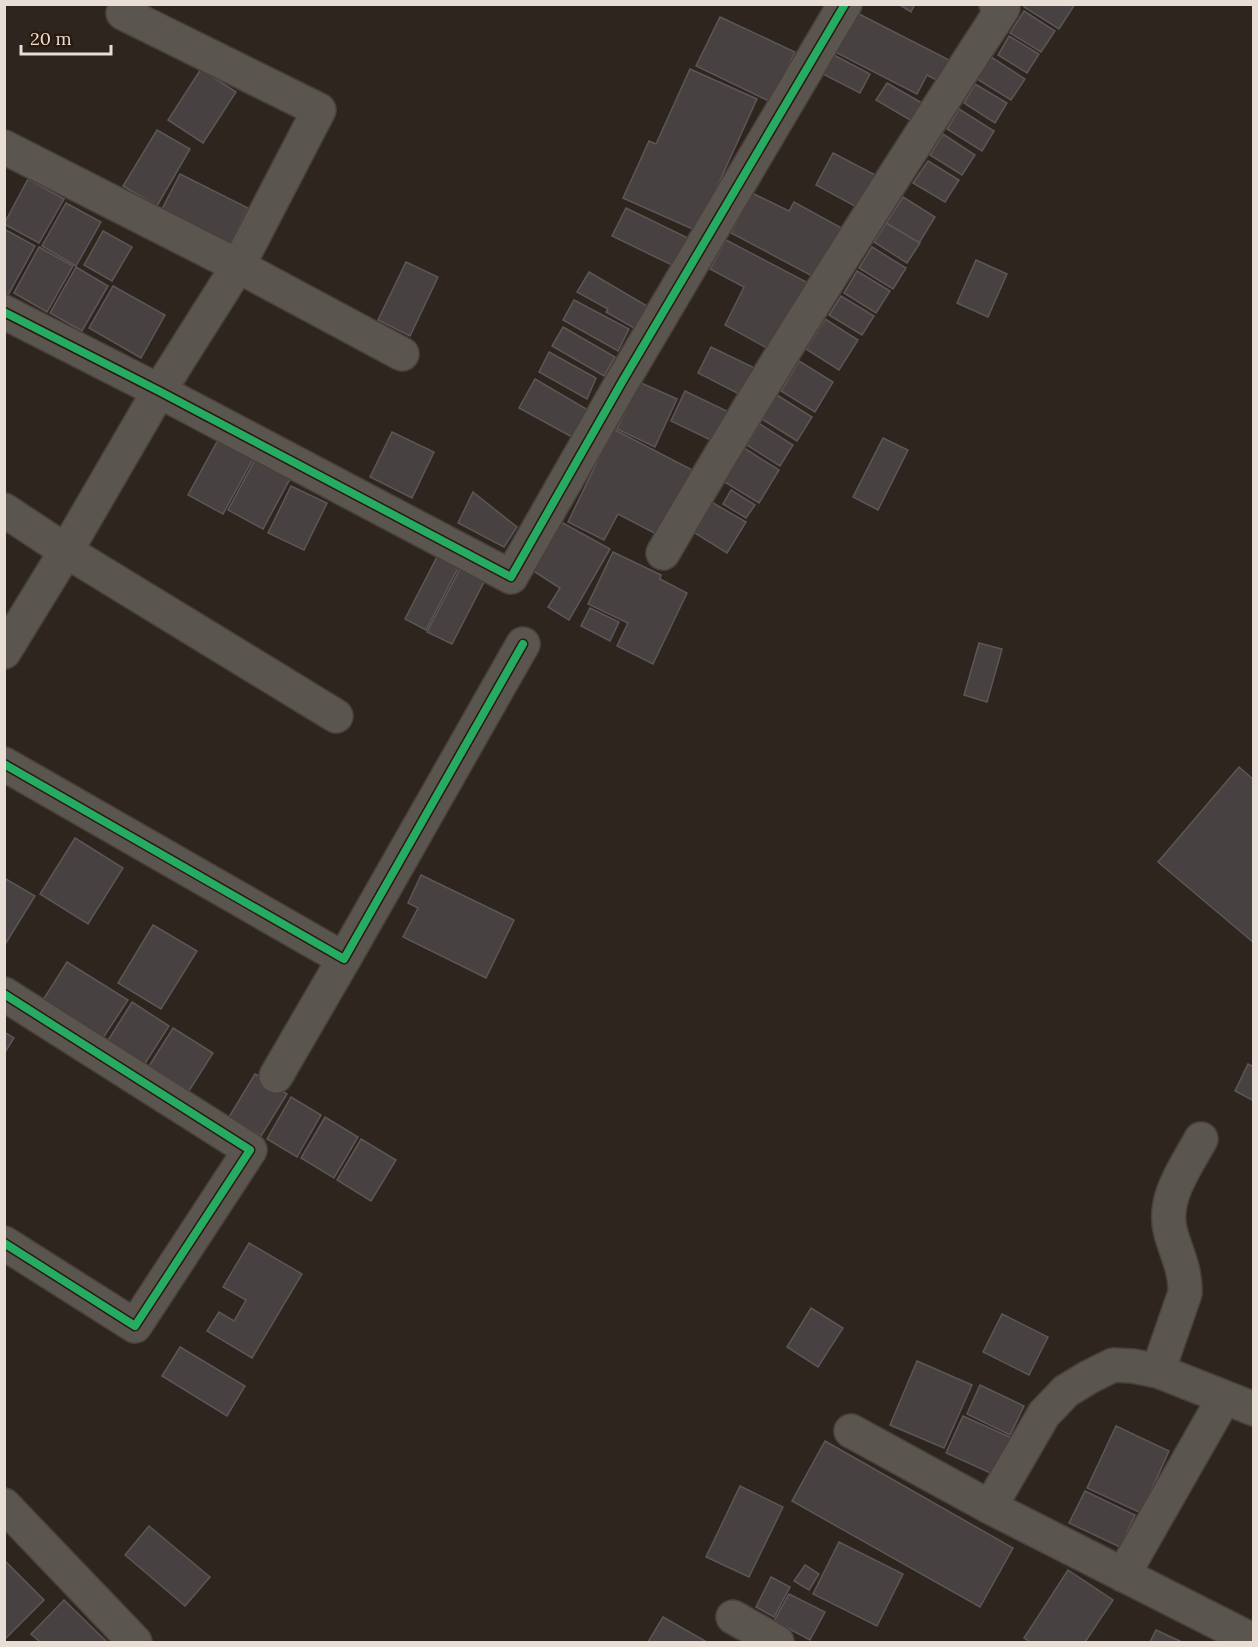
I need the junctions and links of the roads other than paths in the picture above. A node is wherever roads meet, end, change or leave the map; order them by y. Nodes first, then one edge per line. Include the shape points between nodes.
1 (845, 4) edge
2 (1002, 6) edge
3 (123, 13) dead end
4 (4, 147) edge
5 (238, 266) junction
6 (4, 312) edge
7 (402, 354) dead end
8 (159, 391) junction
9 (4, 510) edge
10 (66, 551) junction
11 (663, 553) dead end
12 (523, 644) dead end
13 (4, 652) edge
14 (336, 716) dead end
15 (4, 764) edge
16 (344, 959) junction
17 (4, 994) edge
18 (276, 1076) dead end
19 (1201, 1139) dead end
20 (4, 1243) edge
21 (1158, 1371) junction
22 (1239, 1404) edge
23 (851, 1431) dead end
24 (4, 1505) edge
25 (990, 1507) junction
26 (1123, 1575) junction
27 (733, 1617) dead end
28 (1254, 1641) edge
29 (135, 1642) edge
30 (777, 1642) edge

1 - 8 street via 511,577
2 - 11 street via 731,435
3 - 5 street via 319,110
4 - 5 street
5 - 7 street
5 - 8 street
6 - 8 street
8 - 10 street
9 - 10 street
10 - 13 street
10 - 14 street
12 - 16 street
15 - 16 street
16 - 18 street
17 - 20 street via 250,1150 135,1326
19 - 21 street via 1170,1196 1170,1231 1186,1280
21 - 22 street
21 - 25 street via 1113,1365 1066,1391 1044,1414
22 - 26 street
23 - 25 street
24 - 29 street
25 - 26 street
26 - 28 street
27 - 30 street

